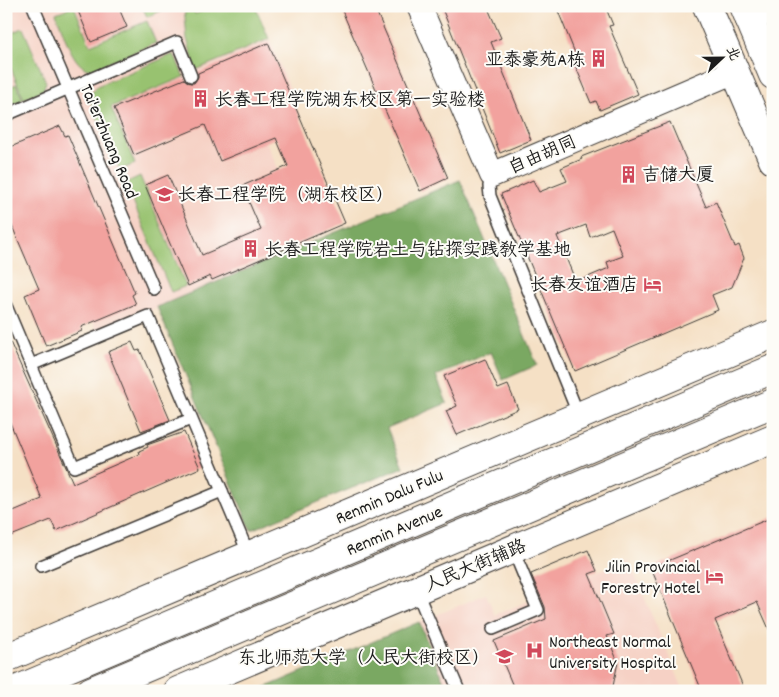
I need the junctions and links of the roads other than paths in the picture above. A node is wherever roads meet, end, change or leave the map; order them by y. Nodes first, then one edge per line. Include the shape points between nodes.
1 (33, 6) edge
2 (419, 6) edge
3 (707, 6) edge
4 (755, 11) edge
5 (735, 71) junction
6 (773, 75) edge
7 (191, 76) dead end
8 (68, 88) junction
9 (6, 115) edge
10 (773, 160) edge
11 (492, 175) junction
12 (154, 289) dead end
13 (6, 306) edge
14 (773, 334) edge
15 (31, 365) junction
16 (773, 369) edge
17 (773, 403) edge
18 (579, 416) junction
19 (191, 419) junction
20 (773, 439) edge
21 (222, 491) junction
22 (249, 556) junction
23 (519, 564) dead end
24 (41, 566) dead end
25 (416, 590) junction
26 (493, 629) dead end
27 (6, 658) edge
28 (14, 691) edge
29 (91, 691) edge
30 (178, 691) edge
31 (460, 691) edge

1 - 8 lane, Tai'erzhuang Road
2 - 11 street, 自由胡同
3 - 5 main road
4 - 6 main road
5 - 10 main road
5 - 11 street, 自由胡同
7 - 8 lane via 177,42
8 - 9 lane
8 - 12 lane, Tai'erzhuang Road
11 - 18 lane via 490,196
13 - 15 lane
14 - 18 main road, Renmin Dalu Fulu
15 - 19 lane via 74,467
15 - 19 lane via 148,316
16 - 28 main road, Renmin Avenue
17 - 29 main road, Renmin Avenue
18 - 22 main road, Renmin Dalu Fulu
19 - 21 lane
20 - 25 main road, 人民大街辅路
21 - 22 lane
21 - 24 lane
22 - 27 main road, Renmin Dalu Fulu
23 - 26 lane via 538,610
25 - 30 main road, 人民大街辅路
25 - 31 lane

